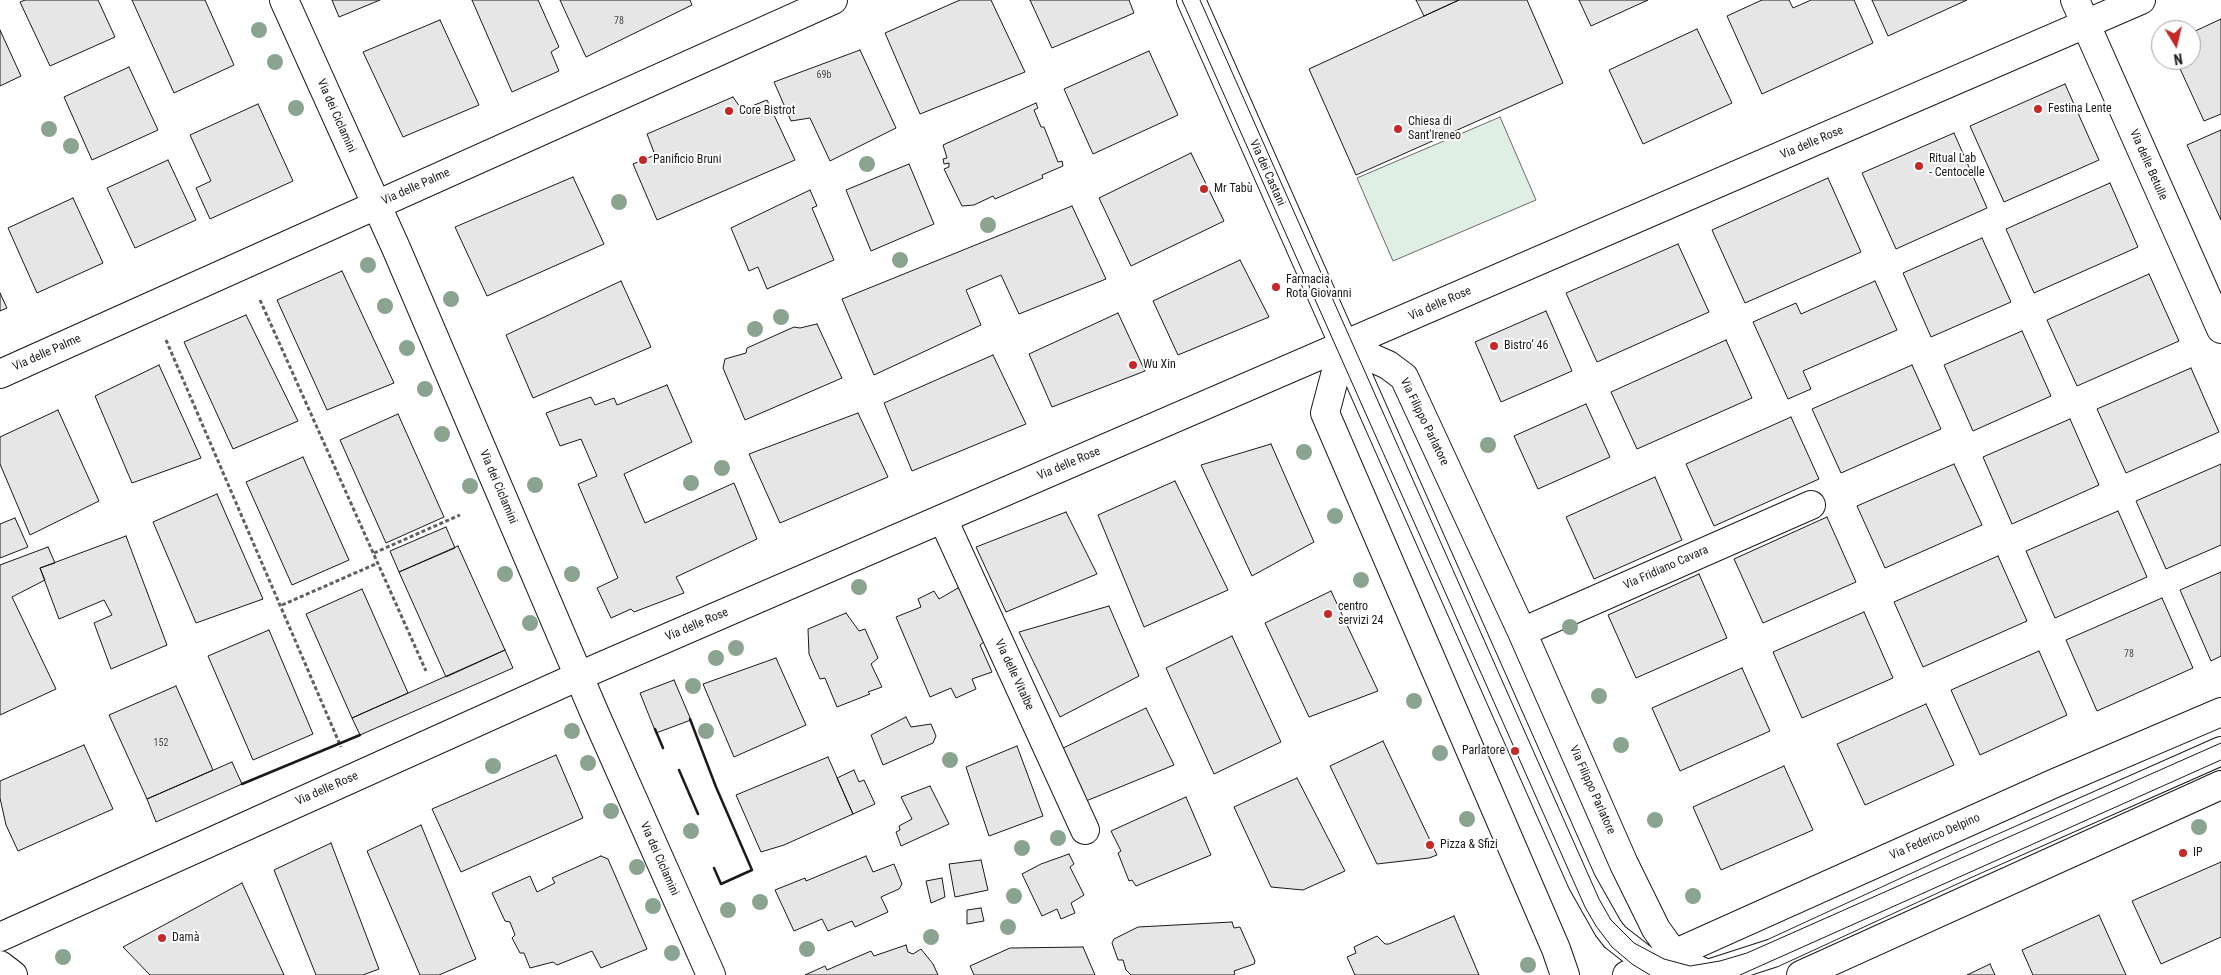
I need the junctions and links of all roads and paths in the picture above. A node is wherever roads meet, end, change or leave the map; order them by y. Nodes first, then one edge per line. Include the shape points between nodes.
1 (284, 0) edge
2 (833, 0) edge
3 (1191, 0) edge
4 (2141, 0) edge
5 (2081, 12) edge
6 (376, 205) junction
7 (260, 300) dead end
8 (2221, 329) edge
9 (166, 340) dead end
10 (1343, 345) junction
11 (0, 374) edge
12 (1811, 505) dead end
13 (460, 515) dead end
14 (943, 519) junction
15 (374, 553) junction
16 (378, 563) junction
17 (282, 605) junction
18 (1522, 632) junction
19 (426, 672) dead end
20 (579, 676) junction
21 (2221, 712) edge
22 (341, 747) dead end
23 (2221, 751) edge
24 (2221, 785) edge
25 (1085, 830) dead end
26 (0, 937) edge
27 (0, 966) edge
28 (1658, 967) edge
29 (13, 975) edge
30 (711, 975) edge
31 (1565, 975) edge
32 (1708, 975) edge
33 (1801, 975) edge

1 - 6 street, Via dei Ciclamini
2 - 6 street, Via delle Palme
3 - 10 street, Via dei Castani
4 - 5 street, Via delle Rose
5 - 8 street, Via delle Betulle
5 - 10 street, Via delle Rose
6 - 11 street, Via delle Palme
6 - 20 street, Via dei Ciclamini
7 - 15 path
9 - 17 path
10 - 14 street, Via delle Rose
10 - 18 street, Via Filippo Parlatore via 1388,365 1404,377
10 - 28 street, Via dei Castani via 1582,882 1611,932
10 - 31 street via 1325,413
12 - 18 street, Via Fridiano Cavara
13 - 15 path
14 - 20 street, Via delle Rose
14 - 25 street, Via delle Vitalbe
15 - 16 path
16 - 17 path
16 - 19 path
17 - 22 path
18 - 28 street, Via Filippo Parlatore via 1656,929
20 - 26 street, Via delle Rose
20 - 30 street, Via dei Ciclamini
21 - 28 street, Via Federico Delpino via 2055,783
23 - 32 street via 1773,953
24 - 33 street
27 - 29 street
28 - 32 street via 1682,962

